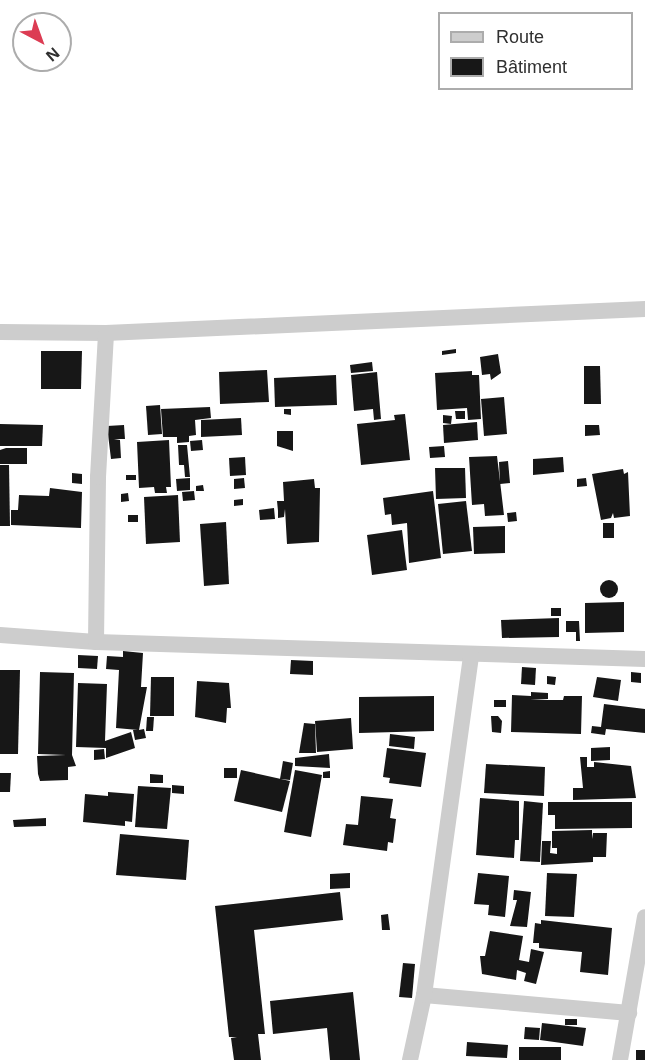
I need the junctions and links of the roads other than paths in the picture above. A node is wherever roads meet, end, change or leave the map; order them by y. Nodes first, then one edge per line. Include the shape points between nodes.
1 (645, 309) edge
2 (0, 332) edge
3 (106, 333) junction
4 (0, 635) edge
5 (96, 642) junction
6 (471, 655) junction
7 (645, 659) edge
8 (645, 917) edge
9 (424, 995) junction
10 (629, 1013) junction
11 (410, 1060) edge
12 (620, 1060) edge

1 - 3 street
2 - 3 street
3 - 5 street via 98,477
4 - 5 street
5 - 6 street
6 - 7 street
6 - 9 street
8 - 10 street
9 - 10 street
9 - 11 street
10 - 12 street

